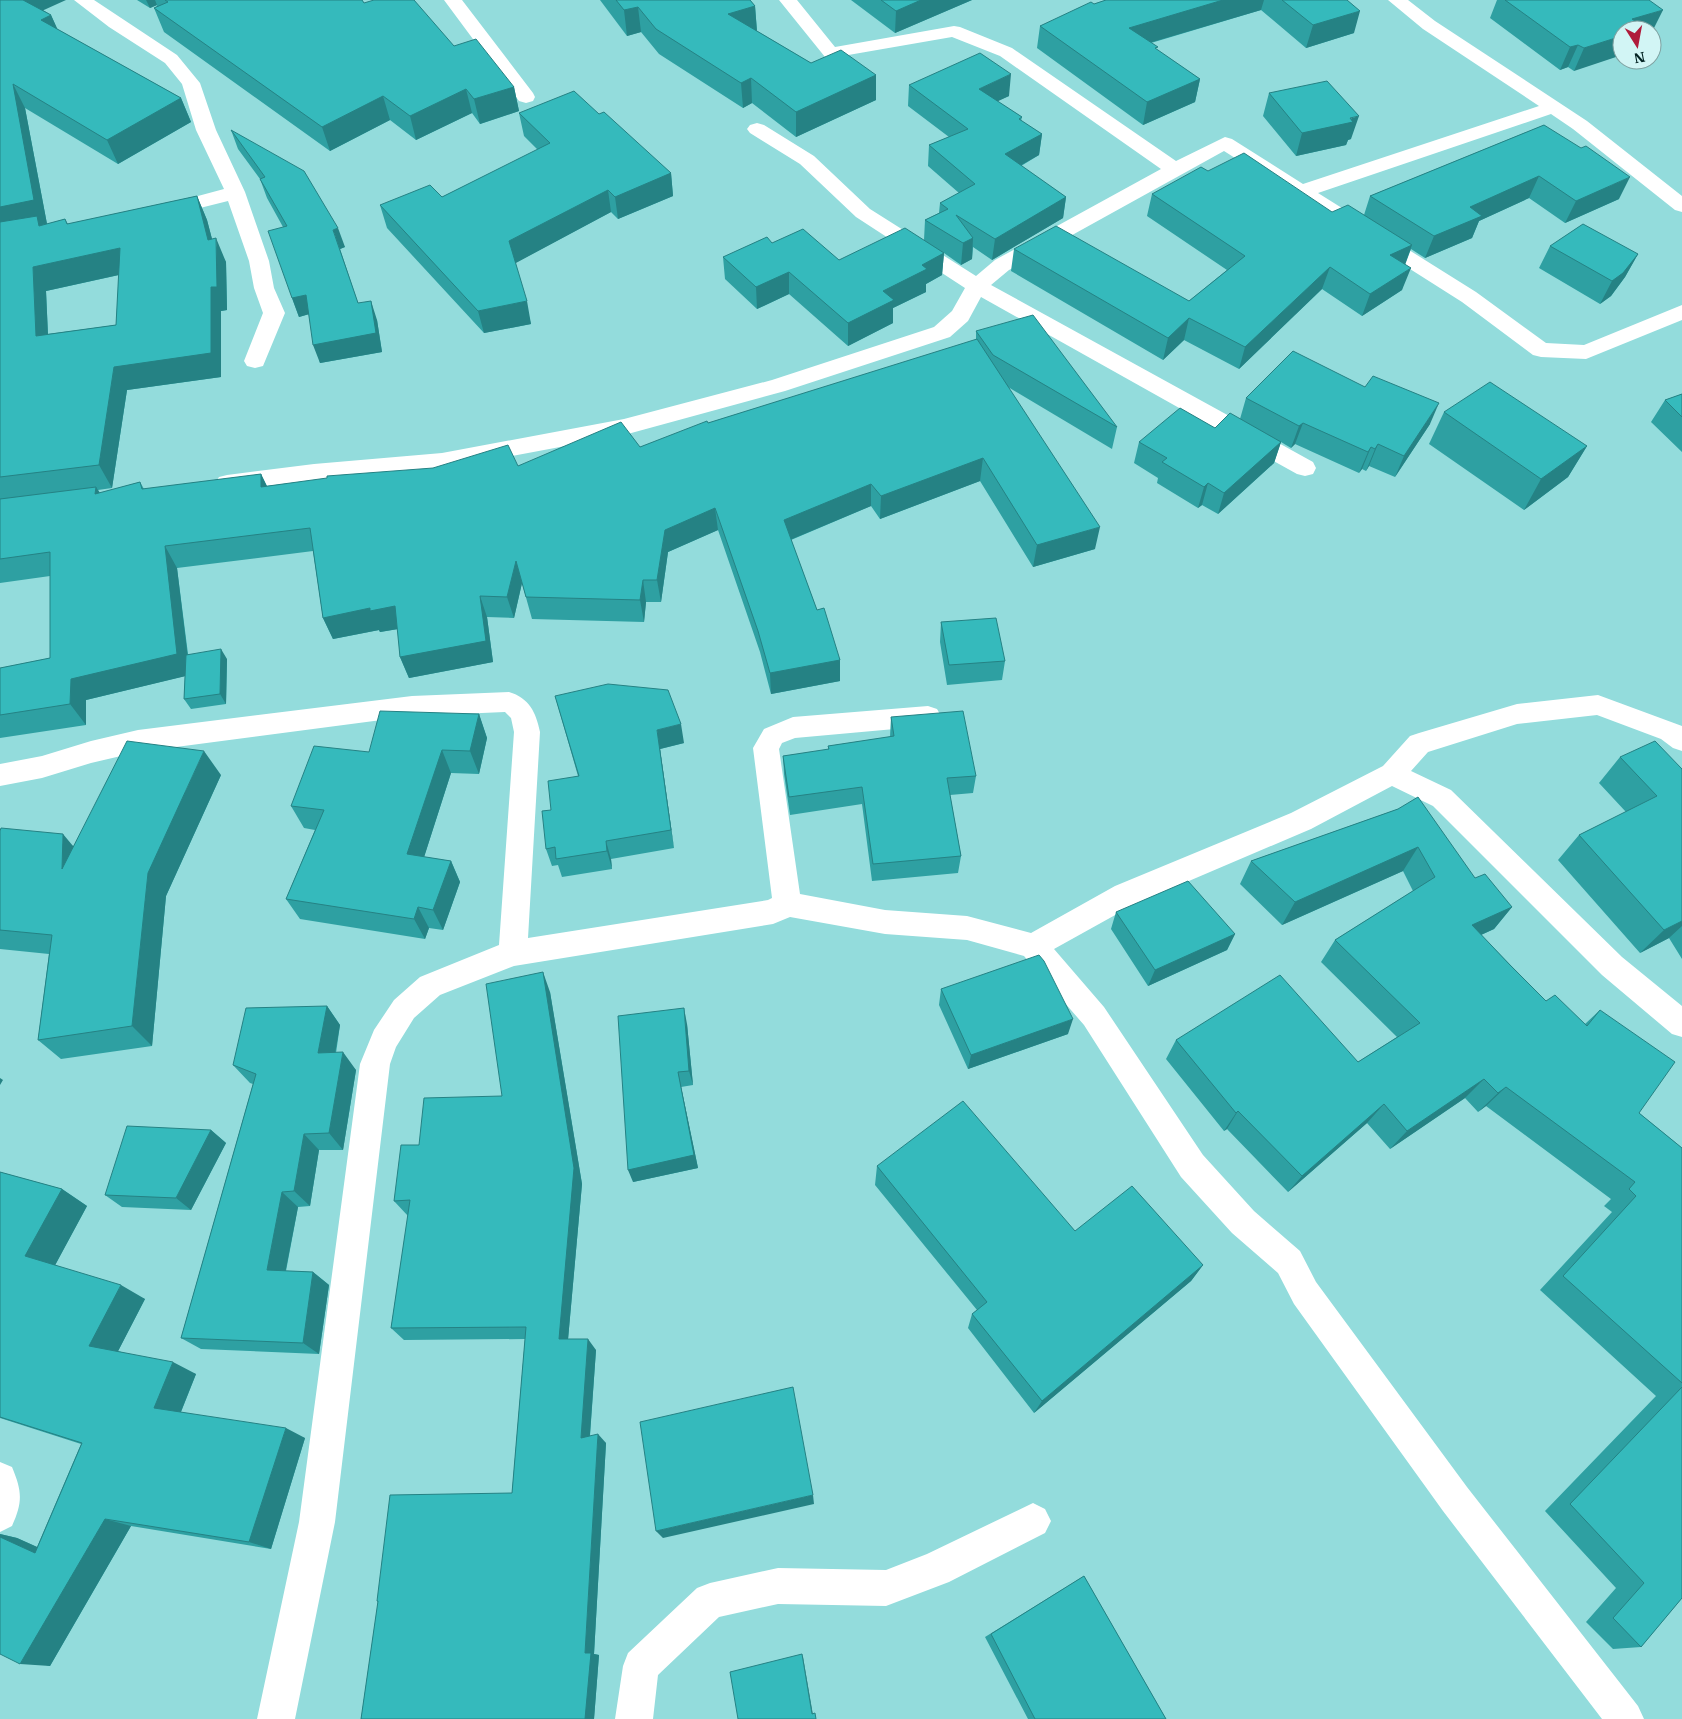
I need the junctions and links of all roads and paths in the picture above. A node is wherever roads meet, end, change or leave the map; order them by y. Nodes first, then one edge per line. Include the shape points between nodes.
1 (84, 0) edge
2 (453, 0) edge
3 (788, 0) edge
4 (1397, 0) edge
5 (526, 97) dead end
6 (1554, 107) junction
7 (757, 129) dead end
8 (1175, 169) junction
9 (1299, 190) junction
10 (235, 192) junction
11 (1682, 206) edge
12 (146, 214) edge
13 (977, 286) junction
14 (1682, 312) edge
15 (255, 361) dead end
16 (1304, 468) dead end
17 (206, 486) edge
18 (951, 713) edge
19 (1682, 740) edge
20 (1392, 774) junction
21 (0, 775) edge
22 (787, 904) junction
23 (1033, 946) junction
24 (513, 953) junction
25 (1682, 1024) edge
26 (0, 1478) edge
27 (0, 1514) edge
28 (1034, 1521) dead end
29 (276, 1719) edge
30 (634, 1719) edge
31 (1625, 1719) edge

1 - 10 street via 171,59 191,83 206,130
2 - 5 street
3 - 8 street via 831,53 954,32 1006,52
4 - 6 street via 1429,25
6 - 9 street via 1309,190
6 - 11 street
7 - 13 street via 807,160 862,213
8 - 9 street via 1225,143
8 - 13 street via 1002,265
9 - 14 street via 1469,297 1541,350 1586,352
10 - 12 street via 185,207
10 - 15 street via 274,313
13 - 16 street
13 - 17 street via 960,316 942,332 777,386 624,427 442,461 314,472
18 - 22 street via 793,728 773,736 766,748
19 - 20 street via 1670,732 1598,705 1517,714 1419,744
20 - 23 street via 1301,821 1126,895
20 - 25 street via 1442,798 1612,966
21 - 24 street via 138,741 412,706 508,702 519,708 527,732
22 - 23 street via 885,922 967,928
22 - 24 street via 773,912
23 - 31 street via 1094,1016 1192,1166 1243,1222 1289,1262 1305,1293 1455,1499
24 - 29 street via 430,986 404,1009 384,1040 375,1064 316,1522
26 - 27 street via 3,1488
28 - 30 street via 936,1569 886,1588 778,1586 710,1601 641,1666

